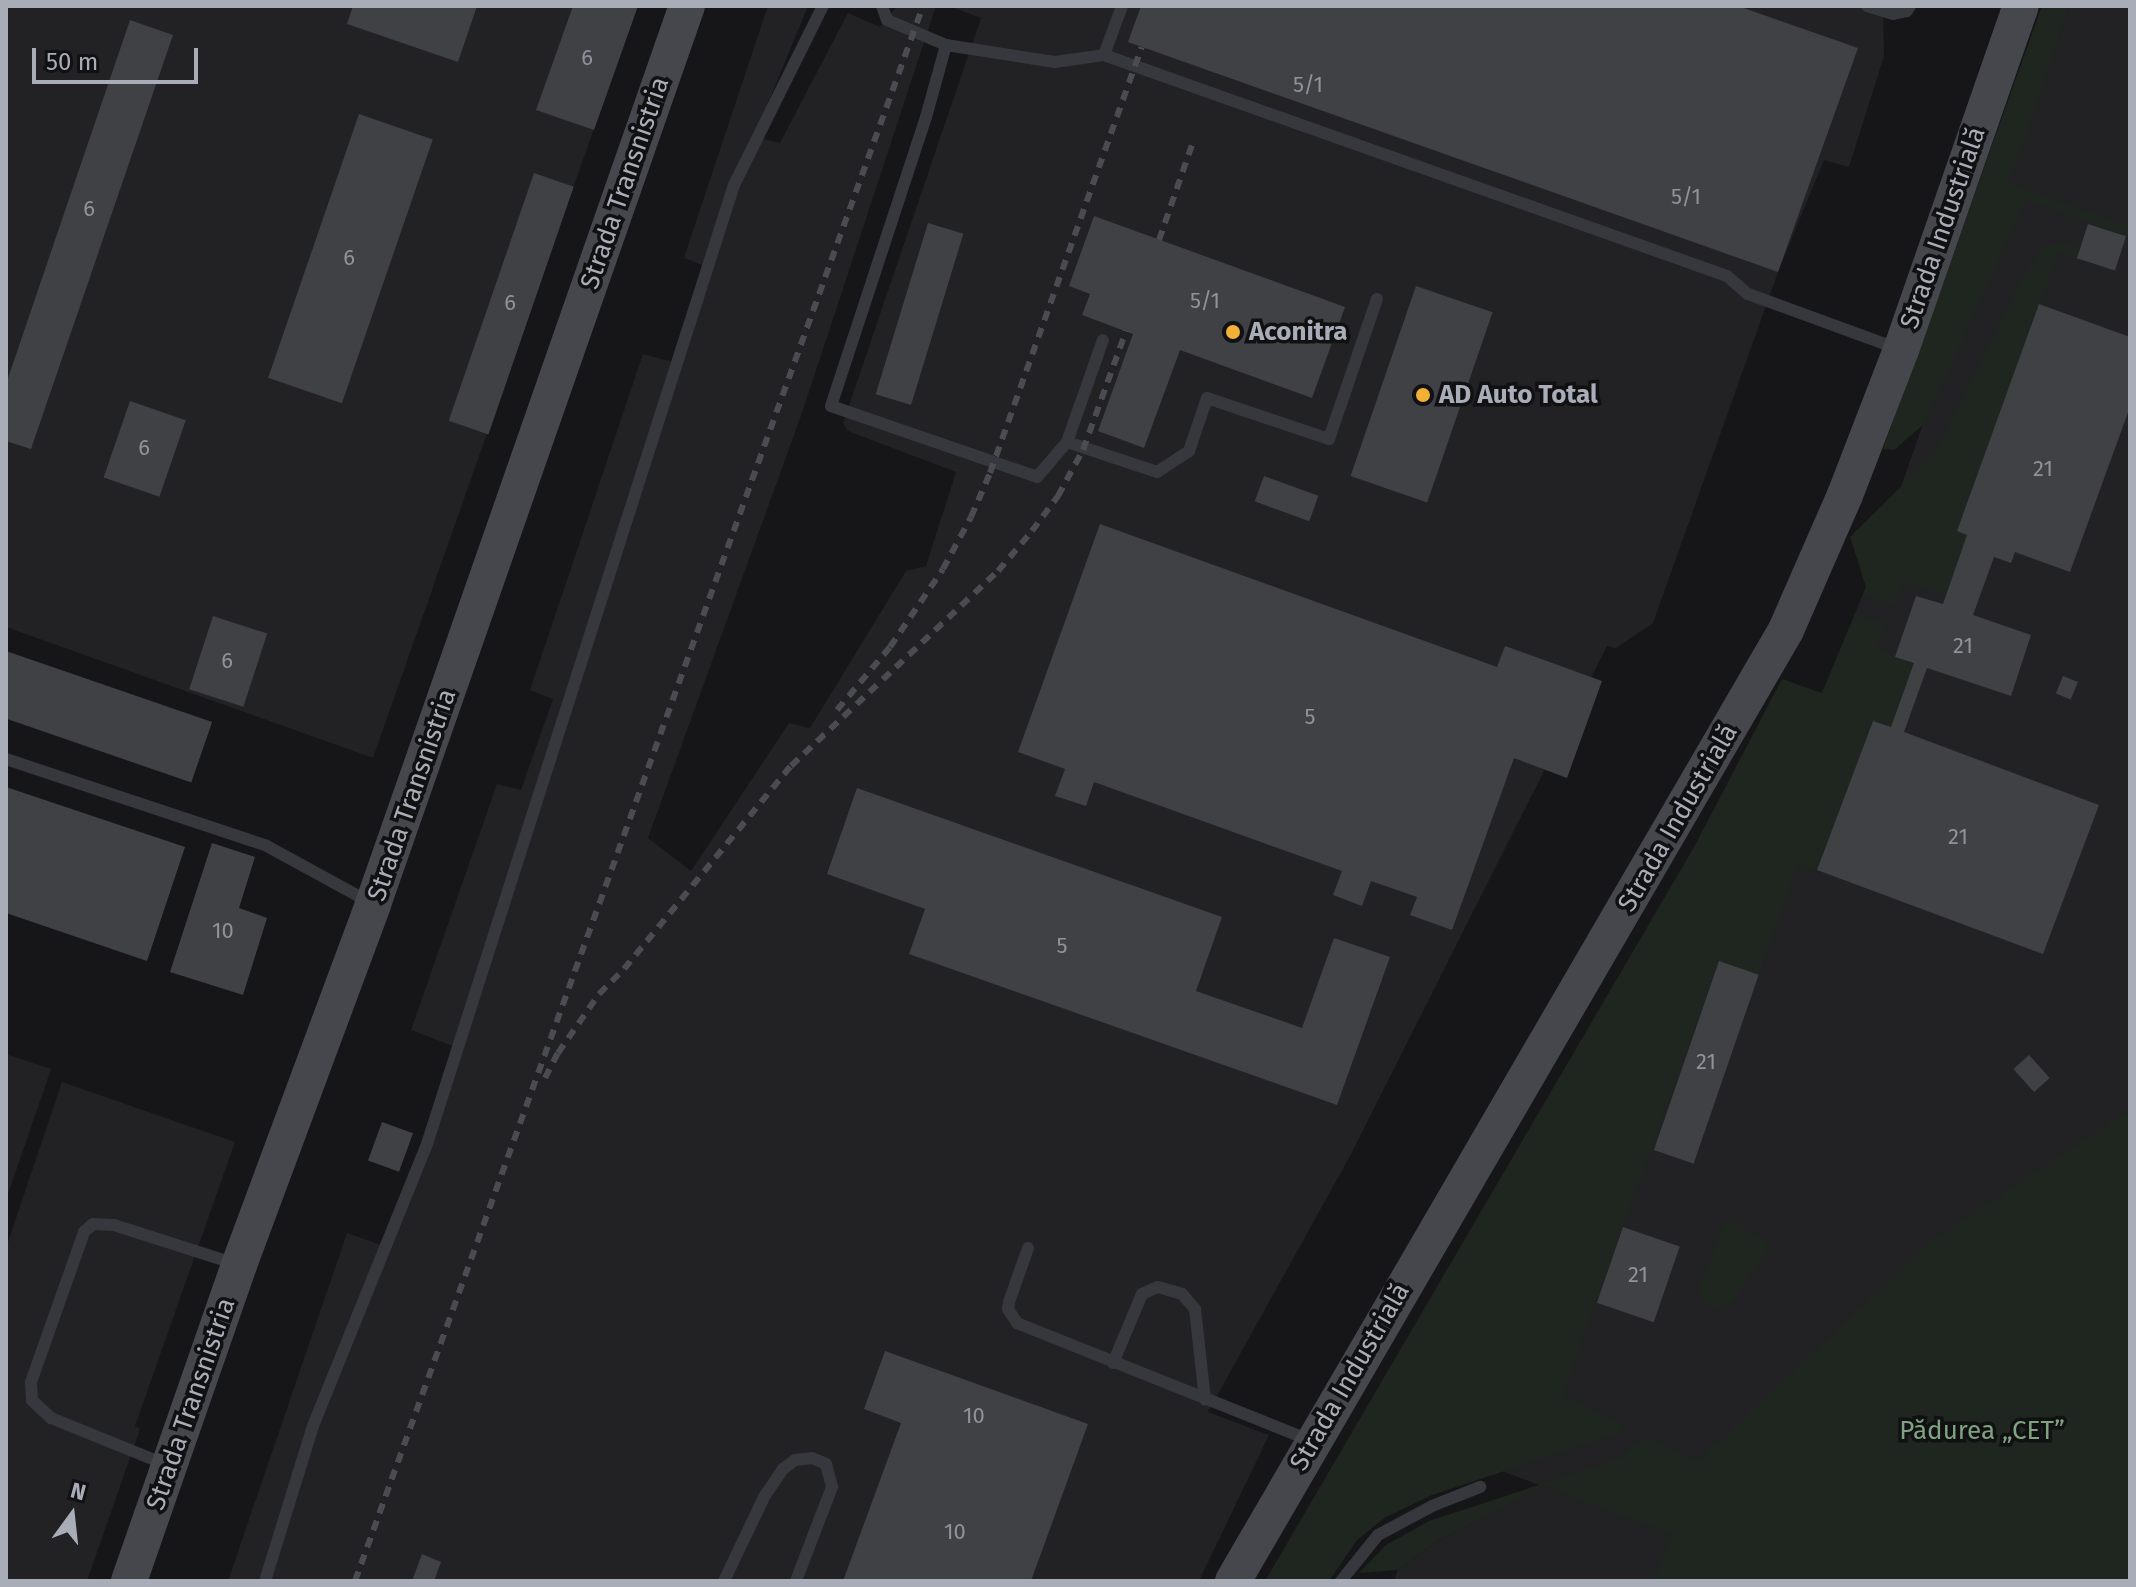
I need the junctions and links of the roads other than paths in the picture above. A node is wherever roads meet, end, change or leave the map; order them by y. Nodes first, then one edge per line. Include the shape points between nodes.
1 (687, 6) edge
2 (823, 6) edge
3 (882, 6) edge
4 (1122, 6) edge
5 (1867, 6) edge
6 (1910, 6) edge
7 (2021, 6) edge
8 (946, 45) junction
9 (1104, 55) junction
10 (1377, 299) dead end
11 (1103, 340) dead end
12 (1901, 350) junction
13 (1067, 442) junction
14 (6, 759) edge
15 (373, 904) junction
16 (1028, 1248) dead end
17 (239, 1265) junction
18 (1113, 1363) junction
19 (1205, 1399) junction
20 (1312, 1441) junction
21 (169, 1466) junction
22 (1480, 1487) dead end
23 (129, 1581) edge
24 (265, 1581) edge
25 (724, 1581) edge
26 (796, 1581) edge
27 (1233, 1581) edge
28 (1341, 1581) edge

1 - 15 street, Strada Transnistria
2 - 24 lane via 734,185 427,1144 313,1426
3 - 8 lane via 887,20
4 - 9 lane
5 - 6 lane via 1893,14
7 - 12 street, Strada Industrială
8 - 9 lane via 1055,62
8 - 13 lane via 831,406 1037,477
9 - 12 lane via 1727,276 1748,294
10 - 13 lane via 1329,439 1207,398 1189,451 1157,472
11 - 13 lane
12 - 20 street, Strada Industrială via 1786,630
14 - 15 lane via 265,845
15 - 17 street, Strada Transnistria
16 - 18 lane via 1009,1302 1011,1316 1031,1331
17 - 21 street, Strada Transnistria
17 - 21 lane via 114,1225 93,1224 84,1232 31,1382 32,1400 51,1418
18 - 19 lane
18 - 19 lane via 1142,1294 1158,1287 1182,1294 1195,1309
19 - 20 lane
20 - 27 street, Strada Industrială
21 - 23 street, Strada Transnistria
22 - 28 lane via 1378,1535
25 - 26 lane via 783,1469 795,1460 812,1458 826,1464 832,1487

